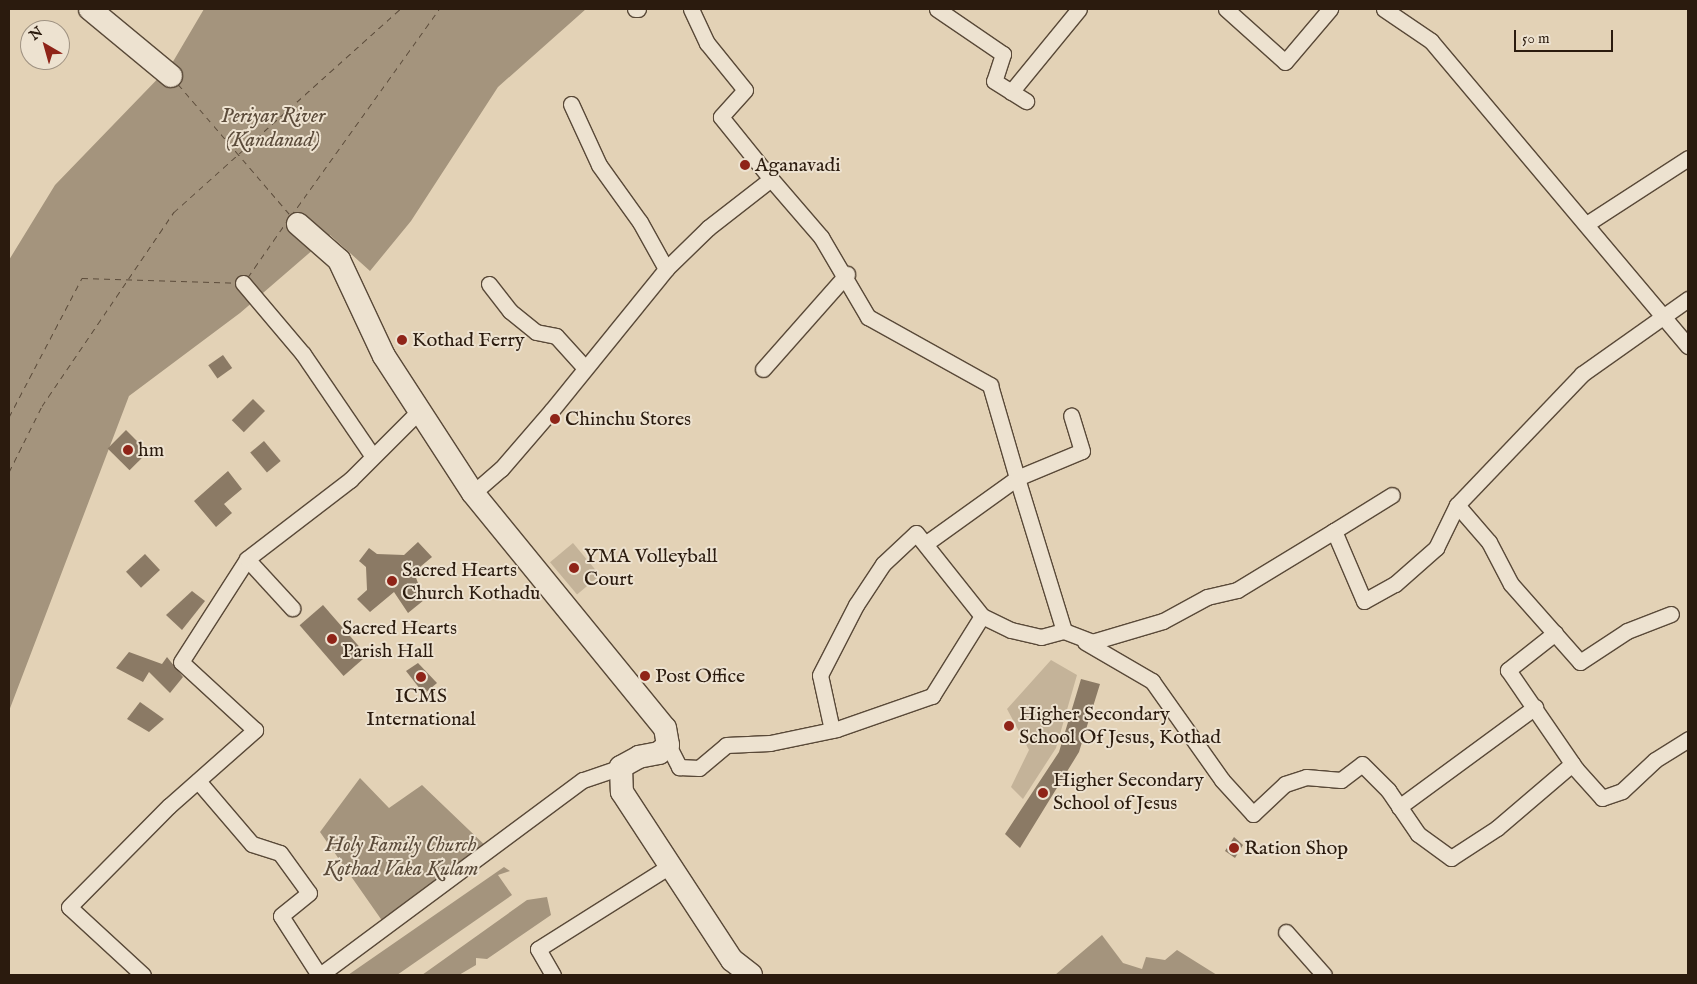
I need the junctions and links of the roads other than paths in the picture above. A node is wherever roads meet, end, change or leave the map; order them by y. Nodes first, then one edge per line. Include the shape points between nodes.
1 (90, 9) edge
2 (691, 9) edge
3 (937, 9) edge
4 (1079, 9) edge
5 (1226, 9) edge
6 (1330, 9) edge
7 (1384, 9) edge
8 (171, 76) dead end
9 (1011, 92) junction
10 (1026, 101) dead end
11 (571, 104) dead end
12 (1688, 158) edge
13 (771, 179) junction
14 (1588, 223) junction
15 (298, 224) dead end
16 (666, 269) junction
17 (847, 274) junction
18 (243, 284) dead end
19 (489, 284) dead end
20 (1688, 299) edge
21 (1661, 315) junction
22 (1688, 346) edge
23 (584, 368) junction
24 (763, 368) dead end
25 (418, 412) junction
26 (1071, 416) dead end
27 (372, 454) junction
28 (1017, 478) junction
29 (473, 492) junction
30 (1392, 494) dead end
31 (1457, 505) junction
32 (1334, 531) junction
33 (925, 544) junction
34 (247, 559) junction
35 (292, 608) dead end
36 (1671, 614) dead end
37 (982, 616) junction
38 (1064, 631) junction
39 (1555, 633) junction
40 (1085, 642) junction
41 (1535, 707) junction
42 (832, 730) junction
43 (1688, 739) edge
44 (668, 745) junction
45 (1572, 764) junction
46 (621, 767) junction
47 (198, 780) junction
48 (1399, 807) junction
49 (668, 867) junction
50 (1286, 932) dead end
51 (143, 975) edge
52 (319, 975) edge
53 (553, 975) edge
54 (751, 975) edge
55 (1324, 975) edge

1 - 8 main road
2 - 13 street via 706,43 745,90 721,117
3 - 9 street via 1002,54 994,81
4 - 9 street
5 - 6 street via 1285,62
7 - 14 street via 1431,41
9 - 10 street
11 - 16 street via 599,165 640,222
12 - 14 street
13 - 16 street via 708,228
13 - 17 street
14 - 21 street
15 - 25 main road via 339,260 384,356
16 - 23 street
17 - 24 street
17 - 28 street via 868,317 990,385
18 - 27 street via 303,354
19 - 23 street via 510,311 536,332 556,336
20 - 21 street
21 - 22 street
21 - 31 street via 1582,374
23 - 29 street via 501,469
25 - 27 street
25 - 29 main road
26 - 28 street via 1082,451
27 - 34 street via 350,480
28 - 33 street
28 - 38 street
29 - 44 main road via 665,728
30 - 32 street
31 - 32 street via 1436,548 1395,584 1364,601
31 - 39 street via 1489,542 1511,584
32 - 40 street via 1236,590 1206,597 1163,621
33 - 37 street
33 - 42 street via 916,533 883,564 856,605 820,675
34 - 35 street
34 - 47 street via 181,662 255,730
36 - 39 street via 1627,630 1580,662
37 - 38 street via 1041,637
37 - 42 street via 932,696
38 - 40 street
39 - 41 street via 1508,670
40 - 48 street via 1152,681 1222,780 1253,814 1285,784 1306,777 1341,780 1362,764
41 - 45 street
41 - 48 street
42 - 44 street via 770,743 726,745 699,768 679,767
43 - 45 street via 1655,760 1622,791 1602,798
44 - 46 main road via 659,754 639,757
45 - 48 street via 1497,828 1450,858 1418,834
46 - 49 main road via 622,792
46 - 52 street via 583,780
47 - 51 street via 69,907
47 - 52 street via 252,844 280,853 309,893 281,916
49 - 53 street via 538,949
49 - 54 main road via 732,960
50 - 55 street

